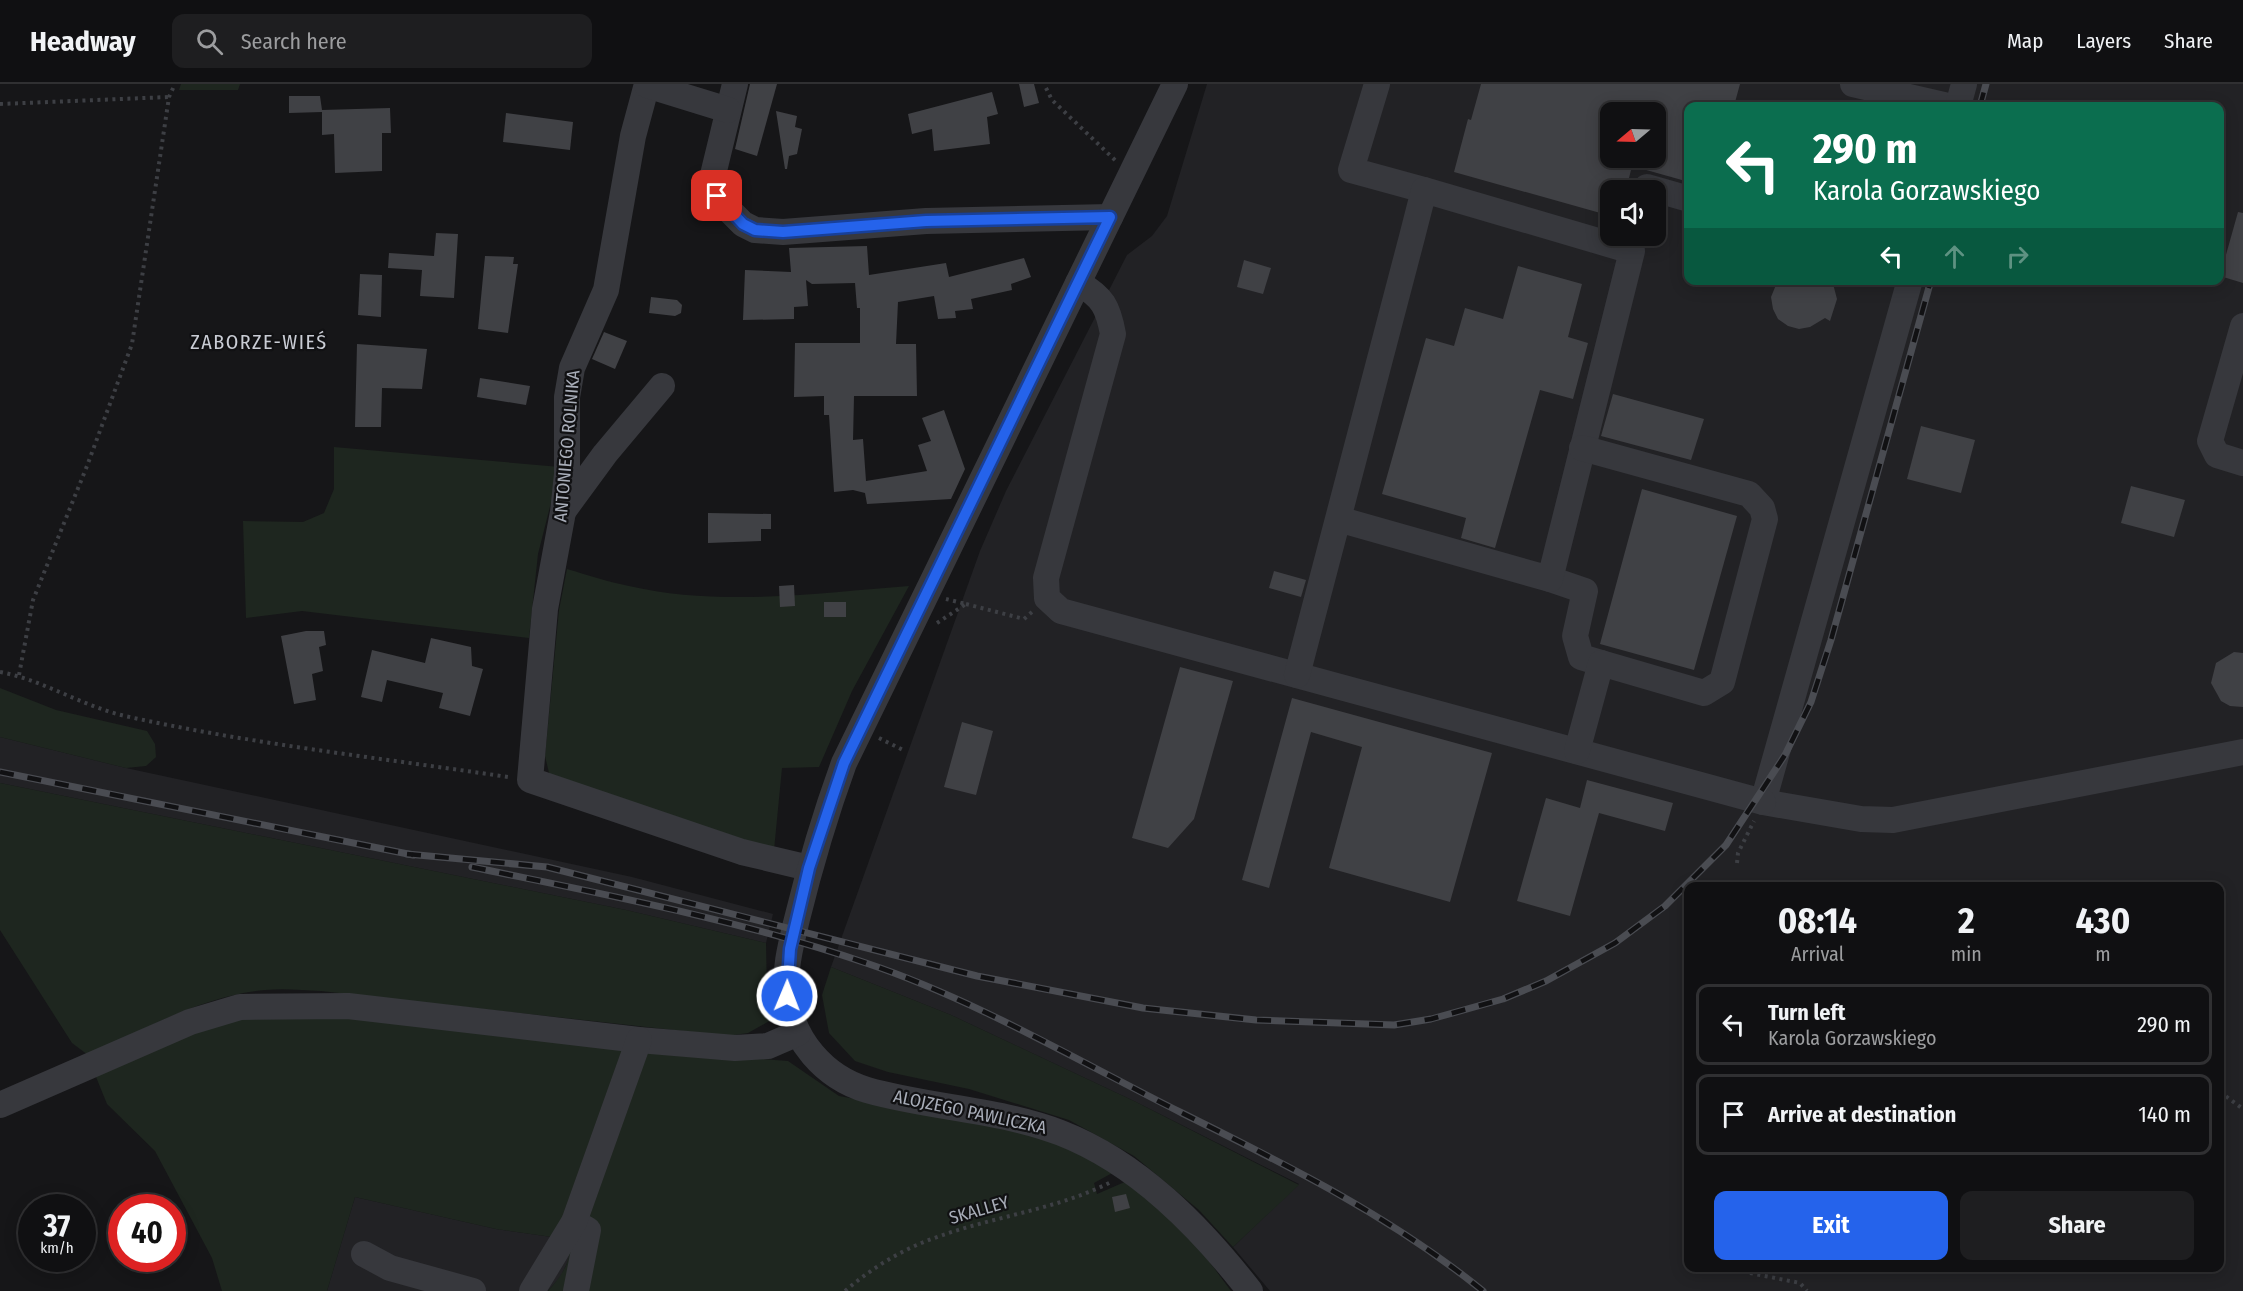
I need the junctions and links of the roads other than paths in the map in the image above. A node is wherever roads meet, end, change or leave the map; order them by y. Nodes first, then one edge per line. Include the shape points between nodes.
1 (735, 84) edge
2 (1175, 84) edge
3 (1377, 84) edge
4 (1852, 84) edge
5 (1964, 84) edge
6 (647, 85) edge
7 (1931, 102) edge
8 (1959, 102) edge
9 (728, 110) junction
10 (1424, 190) junction
11 (1666, 192) edge
12 (1684, 198) edge
13 (1110, 217) junction
14 (1600, 235) edge
15 (1632, 246) edge
16 (1078, 283) junction
17 (1909, 285) edge
18 (2243, 326) edge
19 (662, 386) dead end
20 (1582, 448) junction
21 (2243, 463) edge
22 (563, 512) junction
23 (1338, 519) junction
24 (1550, 579) junction
25 (1601, 663) junction
26 (1297, 675) junction
27 (1577, 751) junction
28 (2243, 753) edge
29 (1763, 802) junction
30 (809, 868) junction
31 (798, 1033) junction
32 (639, 1040) junction
33 (0, 1105) edge
34 (573, 1222) junction
35 (364, 1254) dead end
36 (472, 1291) edge
37 (532, 1291) edge
38 (576, 1291) edge
39 (1250, 1291) edge

1 - 9 street
2 - 13 street
3 - 10 street via 1351,170
4 - 7 street
5 - 8 street
6 - 9 street
6 - 22 street, ANTONIEGO ROLNIKA via 633,136 606,290 572,368 567,397
9 - 13 street via 712,179 717,196 743,224 755,230 783,232 926,221
10 - 14 street
10 - 23 street
11 - 12 street
13 - 16 street
15 - 20 street
16 - 26 street via 1096,294 1109,312 1113,334 1046,578 1047,598 1061,611
16 - 30 street via 860,726
17 - 29 street
18 - 21 street via 2210,441 2217,455
19 - 22 street
20 - 24 street
20 - 25 street via 1749,494 1762,508 1765,519 1722,682 1704,693
22 - 30 street, ANTONIEGO ROLNIKA via 545,609 530,780 742,852
23 - 24 street
23 - 26 street
24 - 25 street via 1585,591 1575,636 1581,657
25 - 27 street
26 - 27 street
27 - 29 street
28 - 29 street via 1893,820 1861,819
30 - 31 street via 786,975 787,996
31 - 32 street via 755,1049
31 - 39 street, ALOJZEGO PAWLICZKA via 821,1064 852,1084 1025,1121 1062,1133 1127,1169 1192,1224
32 - 33 street via 348,1006 240,1007 190,1022
32 - 34 street
34 - 37 street
34 - 38 street via 588,1230
35 - 36 street via 390,1268

